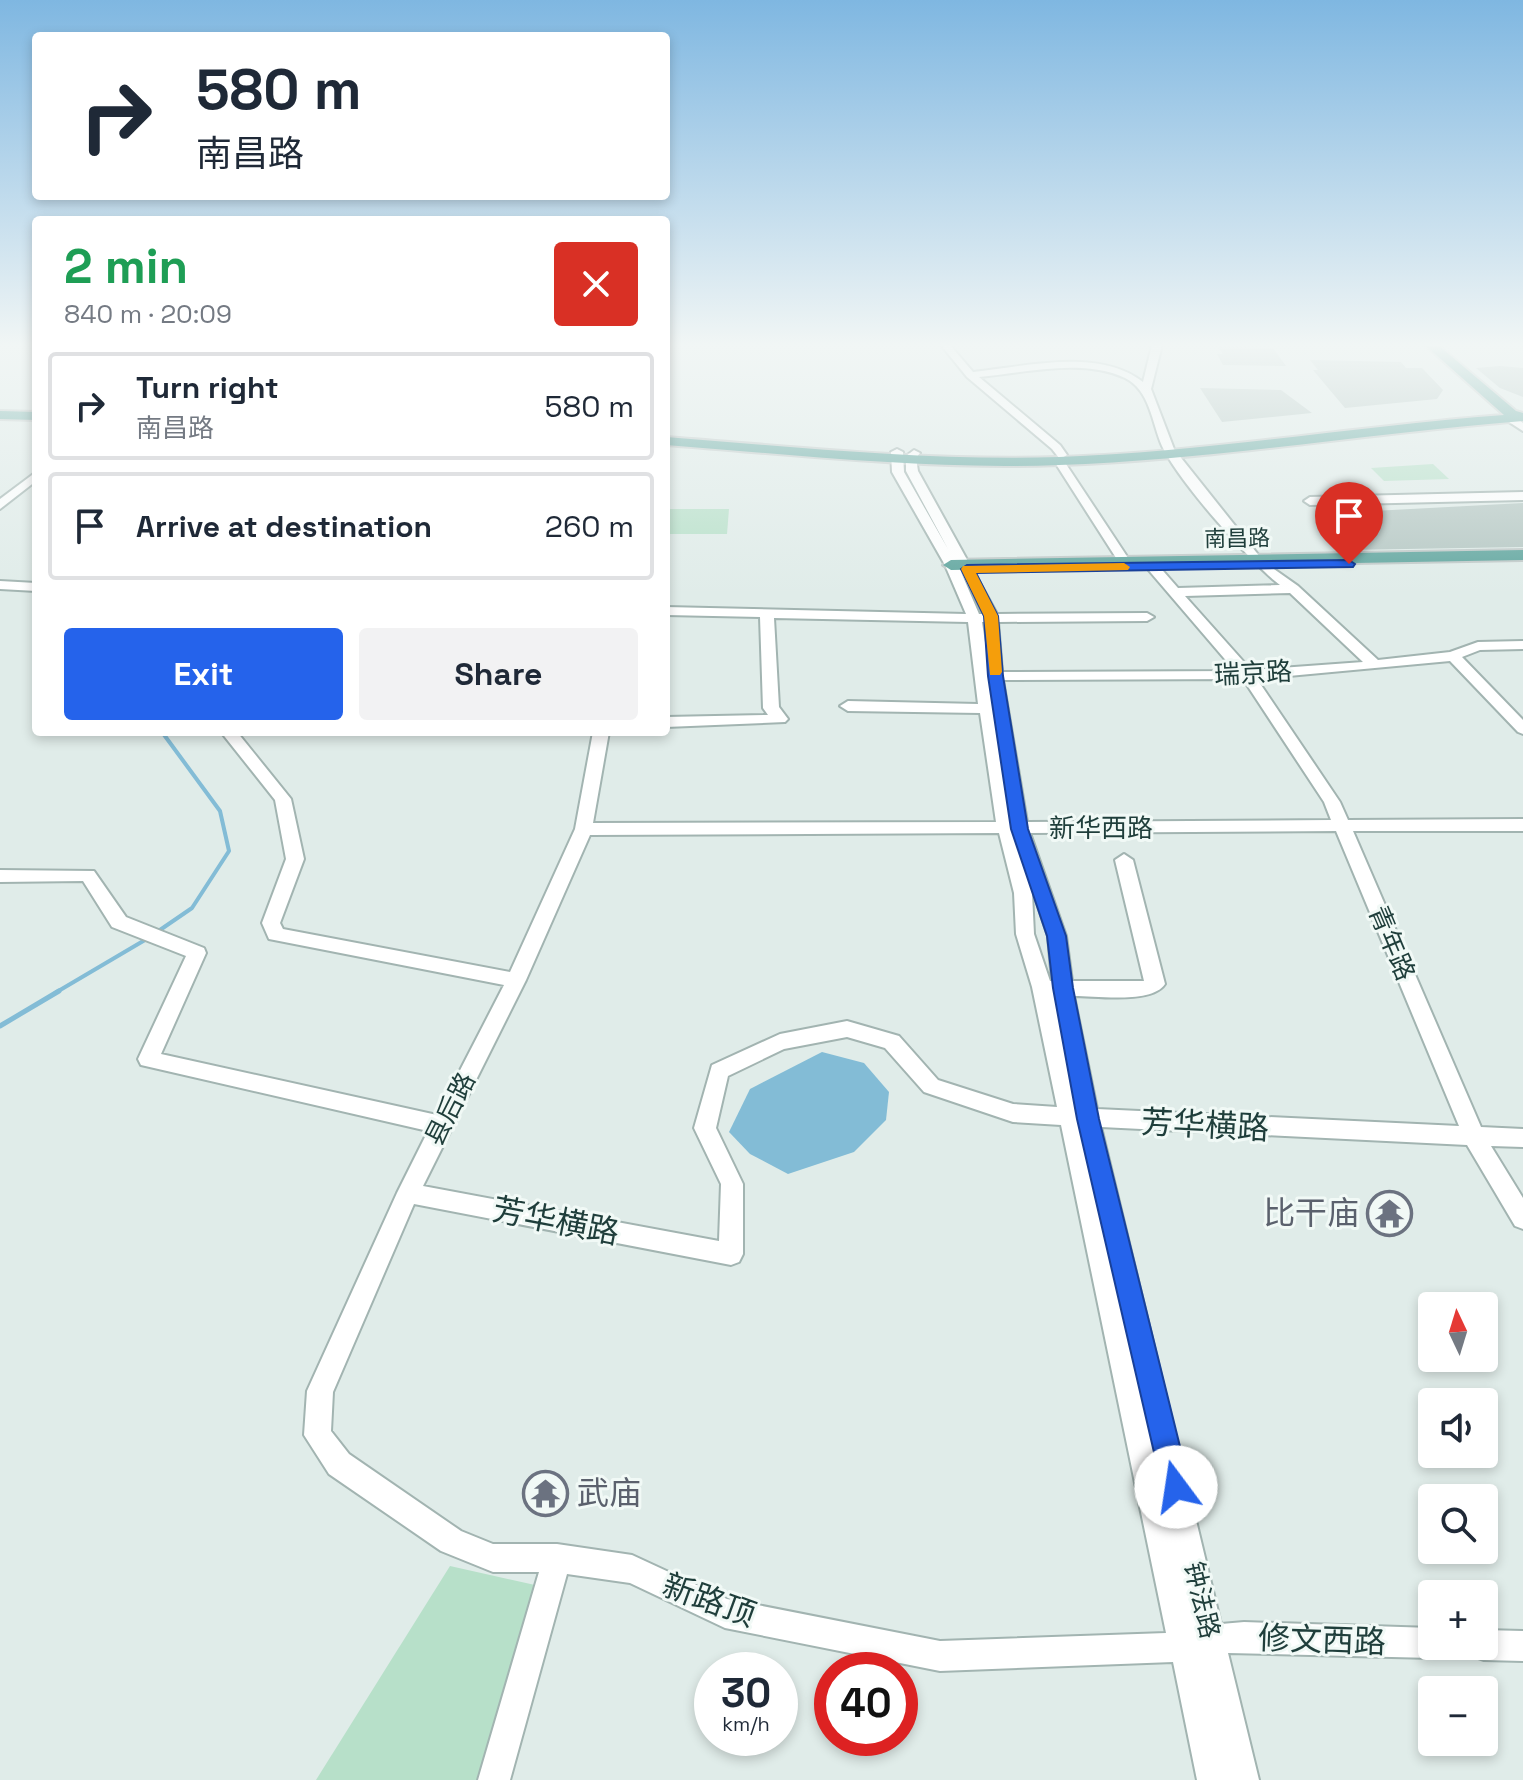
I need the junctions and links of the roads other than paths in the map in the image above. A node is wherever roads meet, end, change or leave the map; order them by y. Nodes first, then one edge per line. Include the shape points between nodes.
1 (1033, 428) edge
2 (1162, 428) edge
3 (1413, 428) edge
4 (670, 439) edge
5 (1171, 451) junction
6 (904, 455) junction
7 (1060, 458) junction
8 (32, 478) edge
9 (32, 489) edge
10 (1523, 496) edge
11 (1310, 501) dead end
12 (0, 505) edge
13 (0, 515) edge
14 (1523, 555) edge
15 (1124, 561) junction
16 (1523, 562) edge
17 (1260, 563) junction
18 (959, 567) junction
19 (1152, 567) junction
20 (0, 582) edge
21 (32, 584) edge
22 (1293, 589) junction
23 (1177, 592) junction
24 (670, 611) edge
25 (767, 613) junction
26 (983, 616) junction
27 (1147, 617) dead end
28 (1523, 645) edge
29 (1453, 656) junction
30 (1375, 665) junction
31 (1247, 675) junction
32 (988, 676) junction
33 (848, 706) dead end
34 (985, 709) junction
35 (670, 722) edge
36 (1523, 729) edge
37 (232, 736) edge
38 (600, 736) edge
39 (1523, 825) edge
40 (1343, 827) junction
41 (584, 829) junction
42 (1013, 829) junction
43 (1124, 860) dead end
44 (0, 876) edge
45 (516, 980) junction
46 (1053, 988) junction
47 (1078, 1118) junction
48 (442, 1125) junction
49 (1474, 1137) junction
50 (1523, 1138) edge
51 (408, 1193) junction
52 (1523, 1219) edge
53 (320, 1391) joint
54 (557, 1558) junction
55 (1418, 1643) edge
56 (1199, 1644) junction
57 (1498, 1645) edge
58 (1523, 1646) edge
59 (494, 1780) edge
60 (1213, 1780) edge
61 (1243, 1780) edge

1 - 7 street via 1056,447
2 - 5 street
3 - 5 main road
4 - 6 main road
5 - 7 main road
5 - 17 street
6 - 7 main road
6 - 18 street, 钟法路 via 898,472
7 - 15 street
8 - 12 street
9 - 13 street
10 - 11 street
14 - 17 main road, 南昌路
15 - 17 main road, 南昌路
15 - 18 main road, 南昌路
16 - 17 main road, 南昌路
17 - 19 main road, 南昌路
17 - 22 street
18 - 19 main road, 南昌路
18 - 26 street, 钟法路
19 - 23 street, 青年路
20 - 21 street
22 - 23 street
22 - 30 street
23 - 31 street, 青年路
24 - 25 street
25 - 26 street
25 - 35 street via 771,708 780,719
26 - 27 street
26 - 32 street, 钟法路
28 - 29 street, 瑞京路 via 1478,646
29 - 30 street, 瑞京路
29 - 36 street
30 - 31 street, 瑞京路
31 - 32 street, 瑞京路
31 - 40 street, 青年路 via 1332,802
32 - 34 street, 钟法路
32 - 42 street, 钟法路
33 - 34 street
34 - 42 street, 钟法路 via 1000,806
37 - 45 street via 283,799 295,859 271,923 276,934
38 - 41 street, 县后路
39 - 40 street, 新华西路
40 - 42 street, 新华西路
40 - 49 street, 青年路
41 - 42 street, 新华西路
41 - 45 street, 县后路
42 - 46 street, 钟法路 via 1025,934
43 - 46 street via 1155,984 1145,989
44 - 48 street via 88,875 119,922 197,953 148,1059
45 - 48 street, 县后路
46 - 47 street, 钟法路
47 - 49 street, 芳华横路
47 - 51 street, 芳华横路 via 1013,1113 931,1086 892,1042 847,1029 780,1042 719,1071 705,1128 732,1184 731,1254
47 - 56 street, 钟法路
48 - 51 street, 县后路
49 - 50 street, 芳华横路
49 - 52 street, 青年路
51 - 53 street, 县后路
53 - 54 street, 新路顶 via 317,1435 339,1464 451,1541 493,1558
54 - 56 street, 新路顶 via 632,1569 725,1613 940,1656
54 - 59 street
55 - 56 street, 修文西路 via 1244,1637
56 - 60 street, 钟法路
56 - 61 street, 钟法路
57 - 58 street

